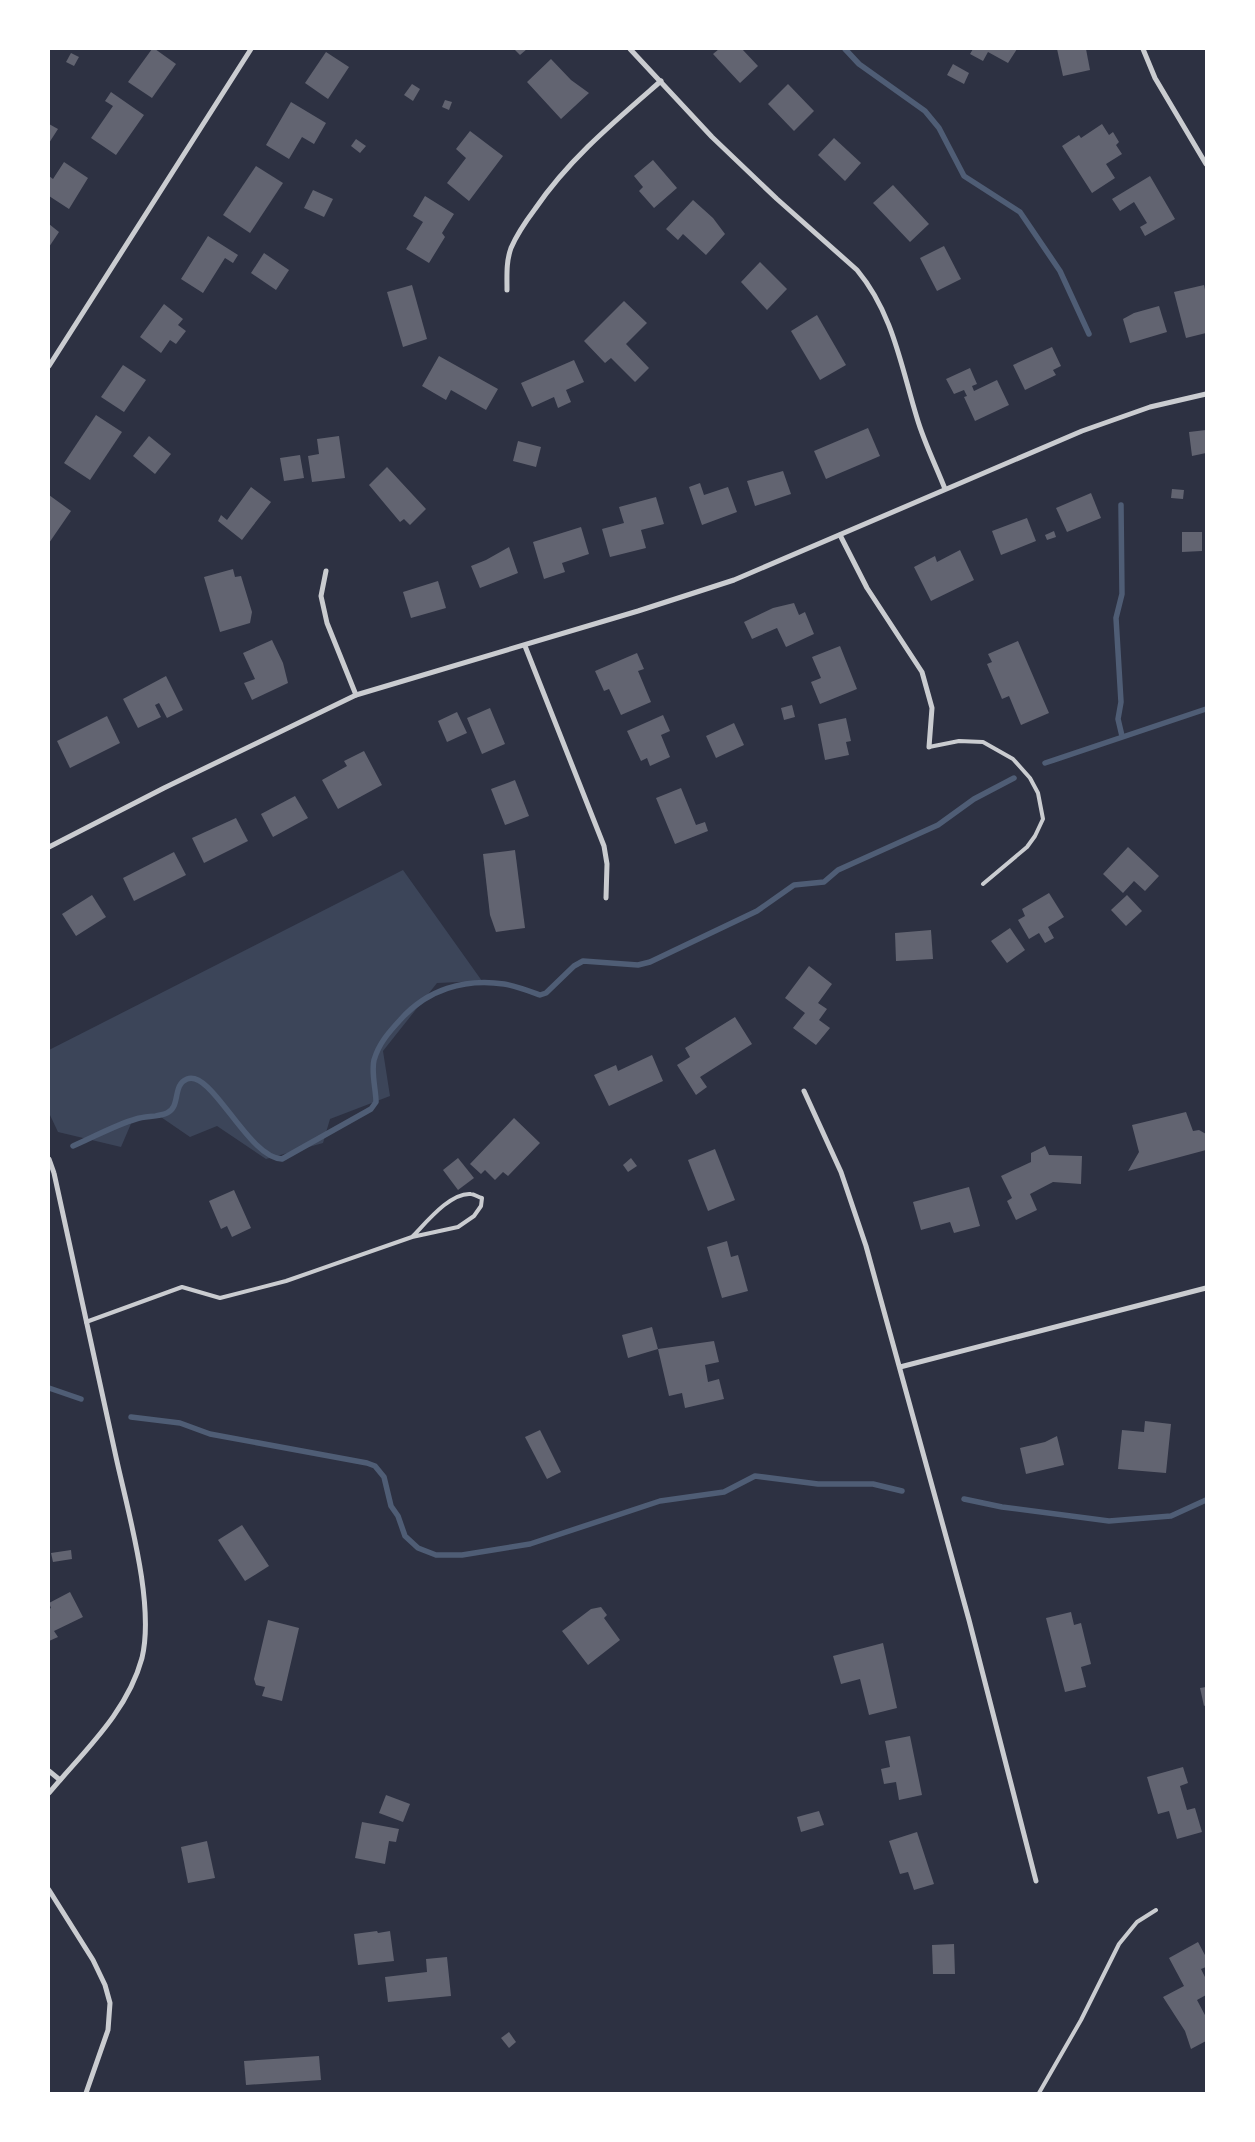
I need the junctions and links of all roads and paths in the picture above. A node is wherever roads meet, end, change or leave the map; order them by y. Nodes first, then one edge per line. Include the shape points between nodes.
1 (251, 49) edge
2 (630, 49) edge
3 (1143, 49) edge
4 (661, 81) junction
5 (1206, 164) edge
6 (508, 290) dead end
7 (49, 366) edge
8 (1206, 394) edge
9 (946, 490) junction
10 (840, 535) junction
11 (326, 571) dead end
12 (525, 646) junction
13 (356, 695) junction
14 (929, 747) joint
15 (49, 847) edge
16 (983, 884) dead end
17 (606, 898) dead end
18 (804, 1091) dead end
19 (49, 1159) edge
20 (412, 1237) junction
21 (1206, 1288) edge
22 (86, 1322) junction
23 (900, 1367) junction
24 (49, 1771) edge
25 (60, 1780) junction
26 (49, 1793) edge
27 (1036, 1881) dead end
28 (49, 1890) edge
29 (1156, 1910) dead end
30 (86, 2093) edge
31 (1039, 2093) edge

1 - 7 street
2 - 4 street
3 - 5 street via 1155,78
4 - 6 street via 553,182 511,249 506,268
4 - 9 street via 712,137 868,282 887,318 918,420
8 - 9 street via 1150,407 1082,431
9 - 10 street
10 - 12 street via 734,580
10 - 14 street via 867,588 922,672 932,708
11 - 13 street via 321,596 327,623
12 - 13 street
12 - 17 street via 604,846 608,864
13 - 15 street
14 - 16 lane via 959,741 983,742 1012,759 1030,778 1038,793 1043,819 1035,836 1027,847
18 - 23 street via 841,1172
19 - 22 street
20 - 20 lane via 458,1227 474,1216 482,1206 482,1198 472,1194 460,1195 445,1204
20 - 22 lane via 238,1295 220,1298 182,1287
21 - 23 street
22 - 25 street via 134,1540 146,1611 142,1656 129,1691 106,1728
23 - 27 street
24 - 25 street
25 - 26 street
28 - 30 street via 93,1960 110,2003 108,2030
29 - 31 lane via 1137,1922 1119,1944

